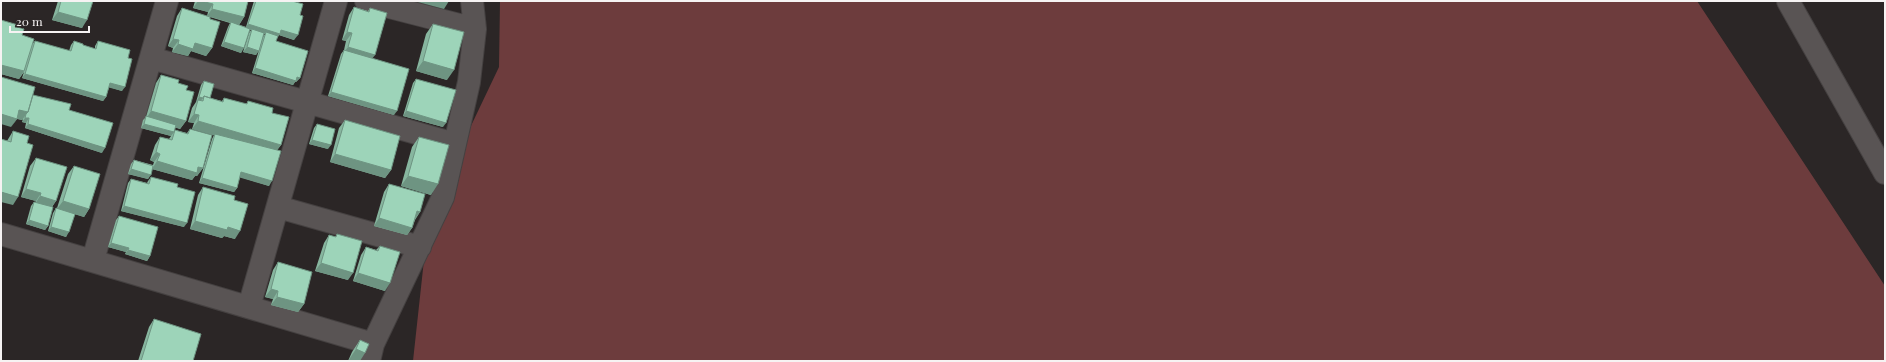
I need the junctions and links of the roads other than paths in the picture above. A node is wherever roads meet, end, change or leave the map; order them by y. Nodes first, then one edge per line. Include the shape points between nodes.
1 (167, 1) edge
2 (336, 1) edge
3 (366, 1) edge
4 (472, 1) edge
5 (1788, 1) edge
6 (475, 29) junction
7 (151, 58) junction
8 (308, 102) junction
9 (455, 144) junction
10 (1885, 173) edge
11 (278, 207) junction
12 (1, 234) edge
13 (420, 247) junction
14 (93, 260) junction
15 (249, 307) junction
16 (371, 352) edge

1 - 7 street
2 - 8 street
3 - 6 street
4 - 6 street
5 - 10 street
6 - 9 street via 469,82
7 - 8 street
7 - 14 street
8 - 9 street
8 - 11 street
9 - 13 street via 443,197
11 - 13 street
11 - 15 street
12 - 14 street
13 - 16 street
14 - 15 street
15 - 16 street

